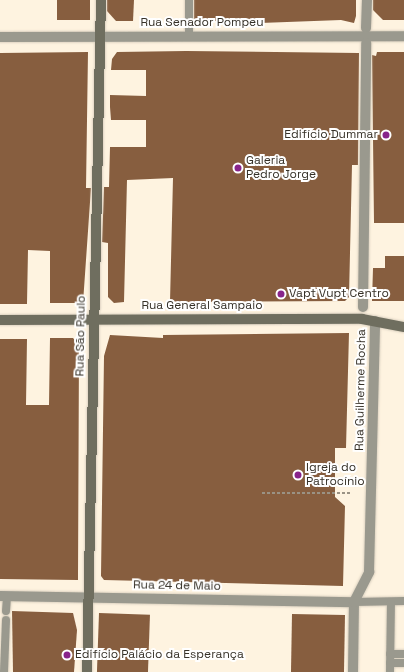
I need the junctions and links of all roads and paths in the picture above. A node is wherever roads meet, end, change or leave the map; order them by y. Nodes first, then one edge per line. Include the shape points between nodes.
1 (101, 0) edge
2 (189, 0) edge
3 (367, 0) edge
4 (366, 28) dead end
5 (101, 36) junction
6 (189, 36) junction
7 (404, 36) edge
8 (0, 37) edge
9 (366, 43) dead end
10 (362, 307) dead end
11 (0, 320) edge
12 (94, 320) junction
13 (375, 321) junction
14 (404, 327) edge
15 (262, 493) dead end
16 (351, 493) dead end
17 (3, 596) edge
18 (89, 598) junction
19 (404, 601) edge
20 (354, 602) junction
21 (391, 602) junction
22 (6, 611) dead end
23 (6, 620) dead end
24 (390, 654) junction
25 (404, 654) edge
26 (390, 663) junction
27 (404, 663) edge
28 (4, 672) edge
29 (87, 672) edge
30 (352, 672) edge
31 (390, 672) edge

1 - 5 main road, Rua São Paulo
2 - 6 lane
3 - 4 street
5 - 6 street, Rua Senador Pompeu
5 - 8 street, Rua Senador Pompeu
5 - 12 main road, Rua São Paulo
6 - 7 street, Rua Senador Pompeu
9 - 10 street
11 - 12 main road, Rua General Sampaio
12 - 13 main road, Rua General Sampaio
12 - 18 main road, Rua São Paulo
13 - 14 main road, Rua General Sampaio
13 - 20 street, Rua Guilherme Rocha via 370,572
15 - 16 path
17 - 18 street, Rua 24 de Maio
17 - 22 lane
18 - 20 street, Rua 24 de Maio
18 - 29 main road, Rua São Paulo
19 - 21 lane
20 - 21 lane
20 - 30 street, Rua Guilherme Rocha
21 - 24 lane
23 - 28 lane
24 - 25 lane
24 - 26 lane
26 - 27 lane
26 - 31 lane

